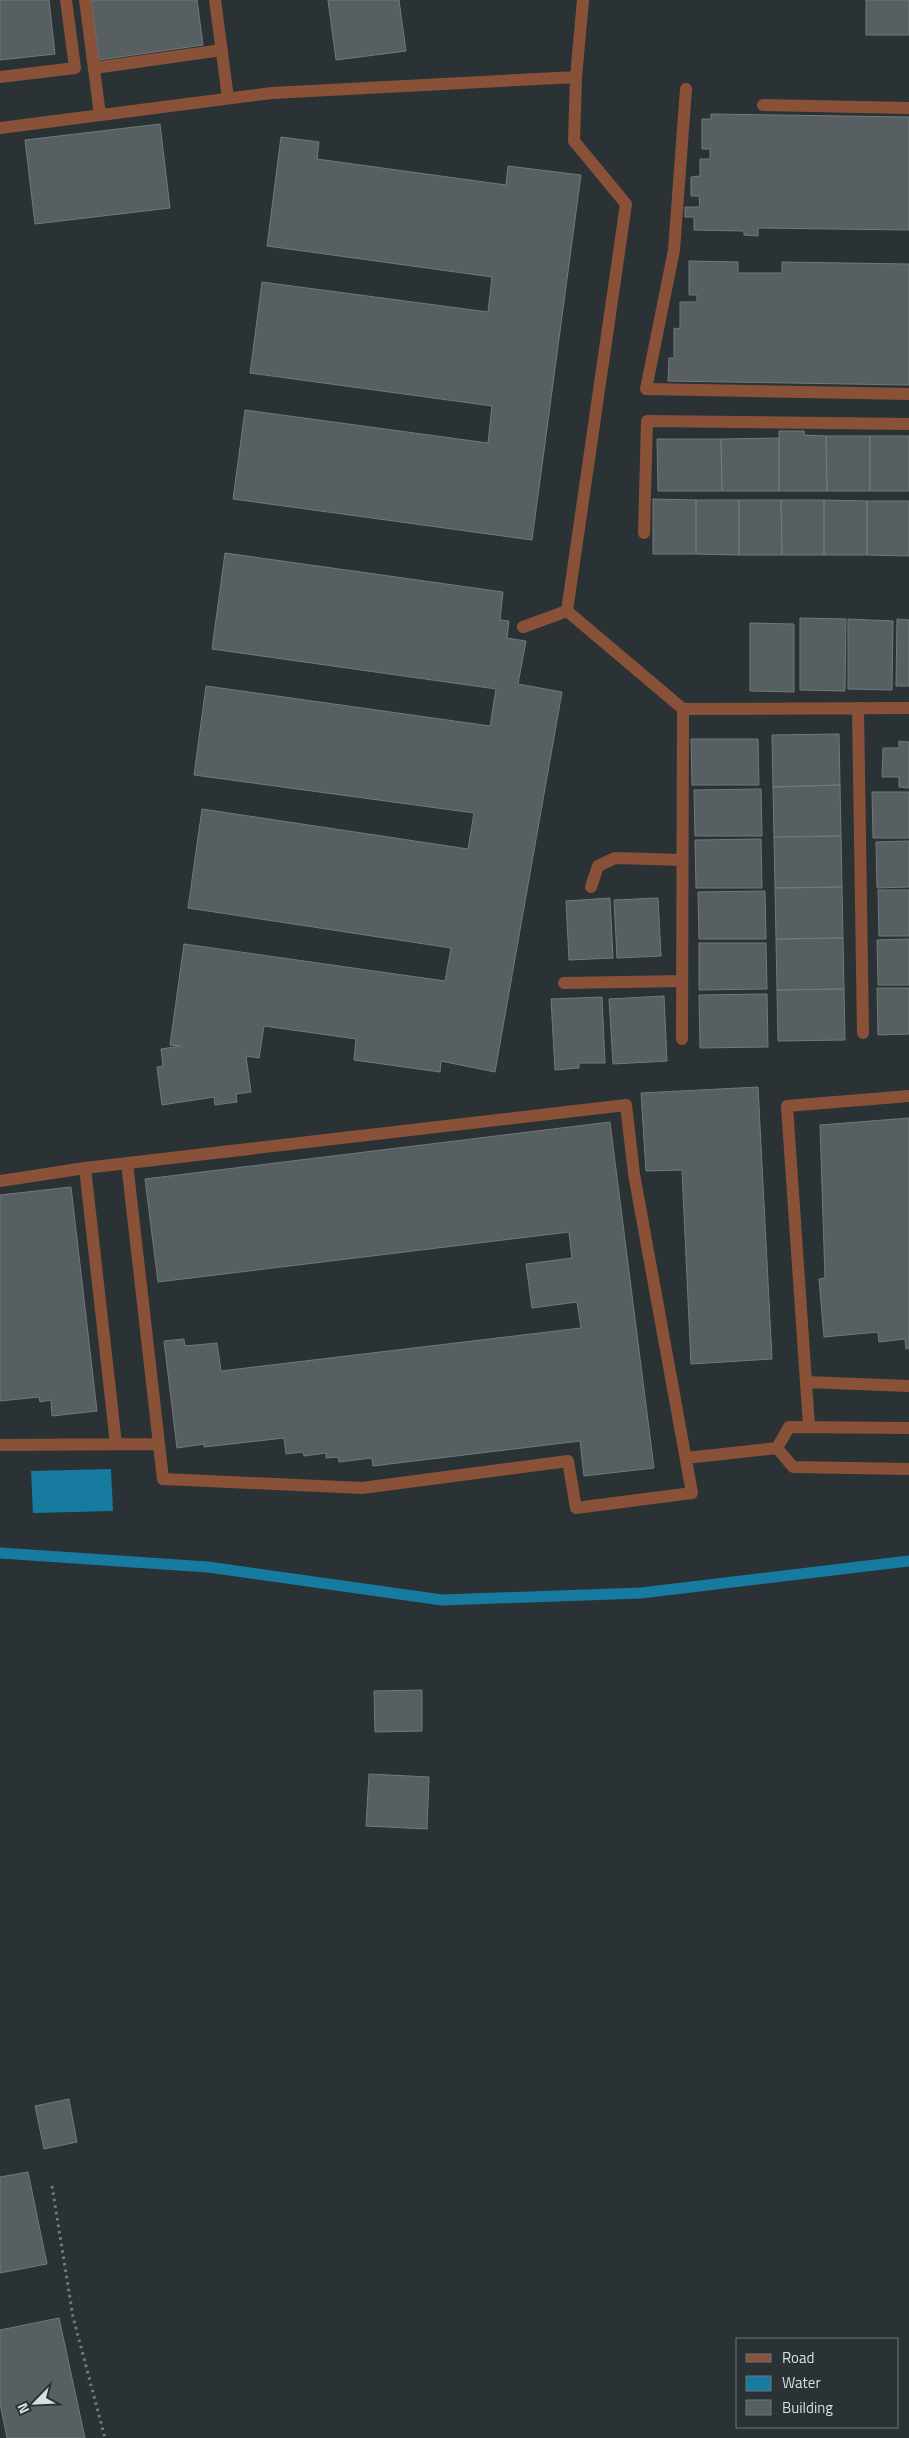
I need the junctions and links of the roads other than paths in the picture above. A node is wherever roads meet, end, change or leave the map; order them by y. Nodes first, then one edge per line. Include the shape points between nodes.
1 (66, 0) edge
2 (85, 0) edge
3 (215, 0) edge
4 (583, 0) edge
5 (222, 50) junction
6 (94, 68) junction
7 (0, 77) edge
8 (576, 77) junction
9 (686, 89) dead end
10 (228, 98) junction
11 (763, 105) dead end
12 (909, 108) edge
13 (100, 115) junction
14 (0, 128) edge
15 (909, 394) edge
16 (909, 424) edge
17 (644, 533) dead end
18 (567, 611) junction
19 (523, 627) dead end
20 (858, 708) junction
21 (909, 708) edge
22 (683, 709) junction
23 (682, 860) junction
24 (591, 887) dead end
25 (682, 981) junction
26 (564, 983) dead end
27 (863, 1033) dead end
28 (682, 1039) dead end
29 (909, 1096) edge
30 (127, 1163) junction
31 (85, 1168) junction
32 (0, 1181) edge
33 (806, 1382) junction
34 (909, 1386) edge
35 (809, 1426) junction
36 (909, 1428) edge
37 (116, 1444) junction
38 (159, 1444) junction
39 (0, 1445) edge
40 (777, 1448) junction
41 (686, 1458) junction
42 (909, 1469) edge

1 - 7 street via 76,68
2 - 6 street
3 - 5 street
4 - 8 street
5 - 6 street
5 - 10 street
6 - 13 street
8 - 10 street
8 - 18 street via 574,141 626,204
9 - 15 street via 674,250 646,389
10 - 13 street
11 - 12 street
13 - 14 street
16 - 17 street via 647,421
18 - 19 street
18 - 22 street
20 - 21 street
20 - 22 street
20 - 27 street
22 - 23 street
23 - 24 street via 615,858 598,866
23 - 25 street
25 - 26 street
25 - 28 street
29 - 33 street via 787,1106
30 - 31 street
30 - 38 street
30 - 41 street via 626,1105 634,1174
31 - 32 street
31 - 37 street
33 - 34 street
33 - 35 street
35 - 36 street
35 - 40 street via 788,1426
37 - 38 street
37 - 39 street
38 - 41 street via 163,1480 352,1488 568,1461 576,1508 692,1493
40 - 41 street
40 - 42 street via 793,1467

